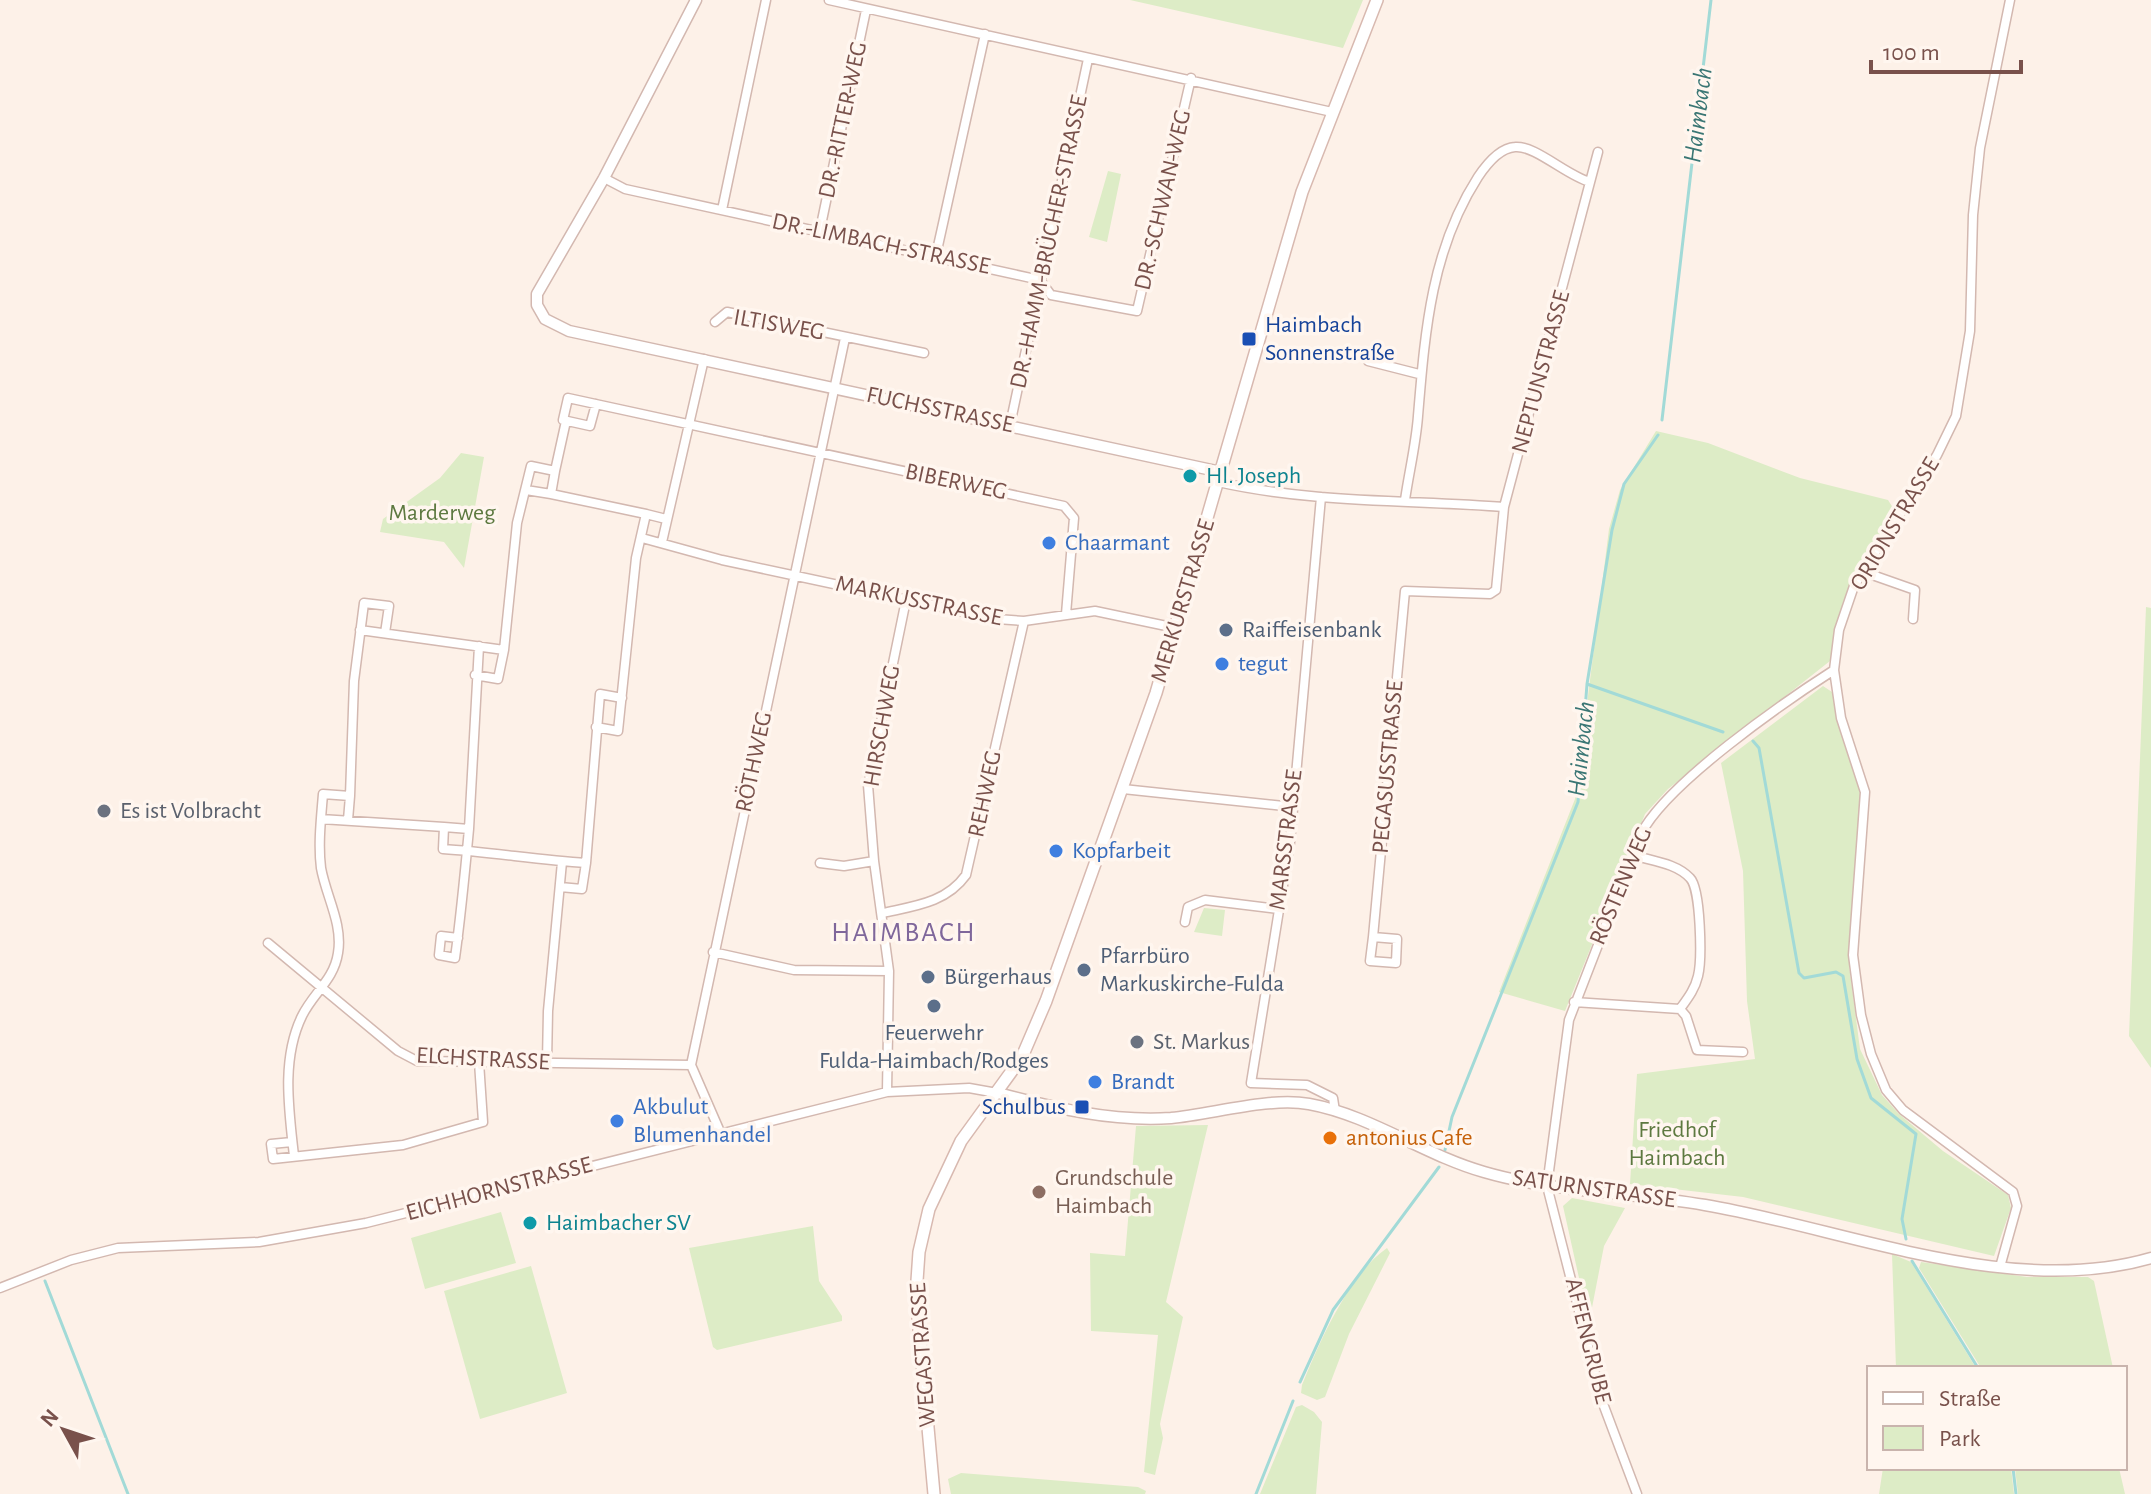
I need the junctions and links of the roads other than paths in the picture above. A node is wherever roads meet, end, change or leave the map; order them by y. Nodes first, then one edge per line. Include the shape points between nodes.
1 (696, 0) edge
2 (766, 0) edge
3 (829, 0) edge
4 (1377, 0) edge
5 (2010, 0) edge
6 (866, 10) junction
7 (985, 34) junction
8 (1088, 59) junction
9 (1191, 78) junction
10 (1332, 112) junction
11 (1598, 152) dead end
12 (604, 178) junction
13 (1590, 182) junction
14 (722, 210) junction
15 (820, 230) junction
16 (936, 255) junction
17 (1040, 280) junction
18 (715, 322) dead end
19 (845, 338) junction
20 (924, 353) dead end
21 (1365, 355) dead end
22 (704, 359) junction
23 (1419, 374) junction
24 (836, 386) junction
25 (596, 404) junction
26 (566, 421) junction
27 (690, 423) junction
28 (1010, 425) junction
29 (820, 454) junction
30 (555, 471) junction
31 (1220, 477) junction
32 (526, 490) junction
33 (551, 494) junction
34 (1321, 497) junction
35 (1405, 500) junction
36 (1504, 507) junction
37 (646, 514) junction
38 (666, 519) junction
39 (642, 538) junction
40 (662, 542) junction
41 (1861, 571) junction
42 (795, 575) junction
43 (1493, 593) joint
44 (906, 600) junction
45 (1066, 614) junction
46 (1913, 619) dead end
47 (1024, 621) junction
48 (1176, 628) junction
49 (360, 630) junction
50 (385, 633) junction
51 (479, 646) junction
52 (504, 650) junction
53 (1834, 670) junction
54 (475, 675) junction
55 (622, 698) junction
56 (596, 727) junction
57 (1123, 789) junction
58 (350, 796) junction
59 (1293, 807) junction
60 (321, 819) junction
61 (348, 820) junction
62 (444, 827) junction
63 (469, 829) junction
64 (467, 850) junction
65 (1633, 855) junction
66 (874, 861) junction
67 (562, 862) junction
68 (586, 863) junction
69 (820, 863) dead end
70 (560, 887) junction
71 (1278, 909) junction
72 (883, 913) junction
73 (1185, 922) dead end
74 (1373, 937) dead end
75 (458, 938) dead end
76 (268, 943) dead end
77 (713, 952) junction
78 (889, 971) junction
79 (324, 989) junction
80 (1574, 1002) junction
81 (1680, 1009) junction
82 (1743, 1052) dead end
83 (479, 1062) junction
84 (547, 1062) junction
85 (691, 1065) junction
86 (887, 1092) junction
87 (998, 1093) junction
88 (1335, 1111) junction
89 (721, 1134) junction
90 (292, 1142) junction
91 (294, 1156) junction
92 (1547, 1186) junction
93 (2151, 1258) edge
94 (2000, 1267) junction
95 (0, 1288) edge
96 (934, 1494) edge
97 (1637, 1494) edge

1 - 12 street
2 - 14 street
3 - 6 street
4 - 10 main road, MERKURSTRASSE
5 - 41 street, ORIONSTRASSE via 1980,148 1970,331 1959,406 1937,455
6 - 7 street
6 - 15 street, DR.-RITTER-WEG
7 - 8 street
7 - 16 street
8 - 9 street
8 - 17 street, DR.-HAMM-BRÜCHER-STRASSE
9 - 10 street
9 - 17 street, DR.-SCHWAN-WEG via 1137,311 1051,295
10 - 31 main road, MERKURSTRASSE via 1284,251
11 - 13 street, NEPTUNSTRASSE
12 - 14 street, DR.-LIMBACH-STRASSE via 625,189
12 - 22 street, FUCHSSTRASSE via 541,283 537,305 560,329
13 - 23 street via 1516,146 1483,169 1452,225 1436,275
13 - 36 street, NEPTUNSTRASSE
14 - 15 street, DR.-LIMBACH-STRASSE
15 - 16 street, DR.-LIMBACH-STRASSE
16 - 17 street, DR.-LIMBACH-STRASSE
17 - 28 street, DR.-HAMM-BRÜCHER-STRASSE
18 - 19 street, ILTISWEG via 727,312
19 - 20 street, ILTISWEG
19 - 24 street, ILTISWEG
21 - 23 street via 1368,361
22 - 24 street, FUCHSSTRASSE
22 - 27 street
23 - 35 street
24 - 28 street, FUCHSSTRASSE
24 - 29 street, RÖTHWEG
25 - 26 street via 590,426
25 - 26 street via 568,398
25 - 27 street, BIBERWEG
26 - 30 street
27 - 29 street, BIBERWEG
27 - 38 street
28 - 31 street, FUCHSSTRASSE
29 - 42 street, RÖTHWEG
29 - 45 street, BIBERWEG via 1069,508 1074,518
30 - 32 street via 531,466
30 - 33 street
31 - 34 street via 1253,490
31 - 48 main road, MERKURSTRASSE
32 - 33 street
32 - 52 street via 517,523
33 - 37 street
34 - 35 street
34 - 59 street, MARSSTRASSE
35 - 36 street
36 - 43 street, NEPTUNSTRASSE
37 - 38 street
37 - 39 street
38 - 40 street
39 - 40 street, MARKUSSTRASSE
39 - 55 street
40 - 42 street, MARKUSSTRASSE
41 - 46 street via 1915,590
41 - 53 street, ORIONSTRASSE via 1839,630
42 - 44 street, MARKUSSTRASSE
42 - 77 street, RÖTHWEG
43 - 74 street, PEGASUSSTRASSE via 1405,591
44 - 47 street, MARKUSSTRASSE
44 - 66 street, HIRSCHWEG via 868,785
45 - 47 street, MARKUSSTRASSE
45 - 48 street, MARKUSSTRASSE via 1107,612
47 - 72 street, REHWEG via 966,875 940,899
48 - 57 main road, MERKURSTRASSE
49 - 50 street
49 - 50 street via 364,603 389,606
49 - 58 street
50 - 51 street
51 - 52 street
51 - 54 street
52 - 54 street via 498,679
53 - 65 street, RÖSTENWEG via 1666,798 1648,821
53 - 94 street, ORIONSTRASSE via 1841,718 1865,792 1853,955 1867,1040 1895,1102 2013,1192 2017,1206
54 - 63 street
55 - 56 street via 600,694
55 - 56 street via 618,731
56 - 68 street
57 - 59 street
57 - 87 main road, MERKURSTRASSE via 1037,1025
58 - 60 street via 323,794
58 - 61 street
59 - 71 street, MARSSTRASSE
60 - 61 street
60 - 79 street via 321,864 339,937 337,962
61 - 62 street
62 - 63 street
62 - 64 street via 443,849
63 - 64 street
64 - 67 street
64 - 75 street
65 - 80 street, RÖSTENWEG
65 - 81 street via 1678,868 1694,881 1699,973
66 - 69 street
66 - 72 street, HIRSCHWEG
67 - 68 street
67 - 70 street
68 - 70 street via 582,889
70 - 84 street
71 - 73 street via 1205,900 1188,907
71 - 88 street, MARSSTRASSE via 1251,1083 1317,1089 1333,1098
72 - 78 street, HIRSCHWEG
76 - 79 street, ELCHSTRASSE
77 - 78 street via 794,970
77 - 85 street, RÖTHWEG
78 - 86 street, HIRSCHWEG
79 - 83 street, ELCHSTRASSE via 408,1057
79 - 90 street via 303,1013 292,1041
80 - 81 street
80 - 92 street, RÖSTENWEG
81 - 82 street via 1697,1050
83 - 84 street, ELCHSTRASSE
83 - 91 street via 483,1122 403,1145
84 - 85 street, ELCHSTRASSE
85 - 89 street
86 - 87 street, EICHHORNSTRASSE via 969,1088
86 - 89 street, EICHHORNSTRASSE
87 - 88 street, SATURNSTRASSE via 1108,1117 1168,1118 1293,1103
87 - 96 main road, WEGASTRASSE via 943,1173 919,1252 917,1321
88 - 92 street, SATURNSTRASSE via 1475,1169
89 - 95 street, EICHHORNSTRASSE via 325,1232 234,1244 103,1251
90 - 91 street
90 - 91 street via 271,1144 273,1159
92 - 94 street, SATURNSTRASSE via 1736,1210
92 - 97 street, AFFENGRUBE via 1599,1390
93 - 94 street, SATURNSTRASSE via 2072,1272

